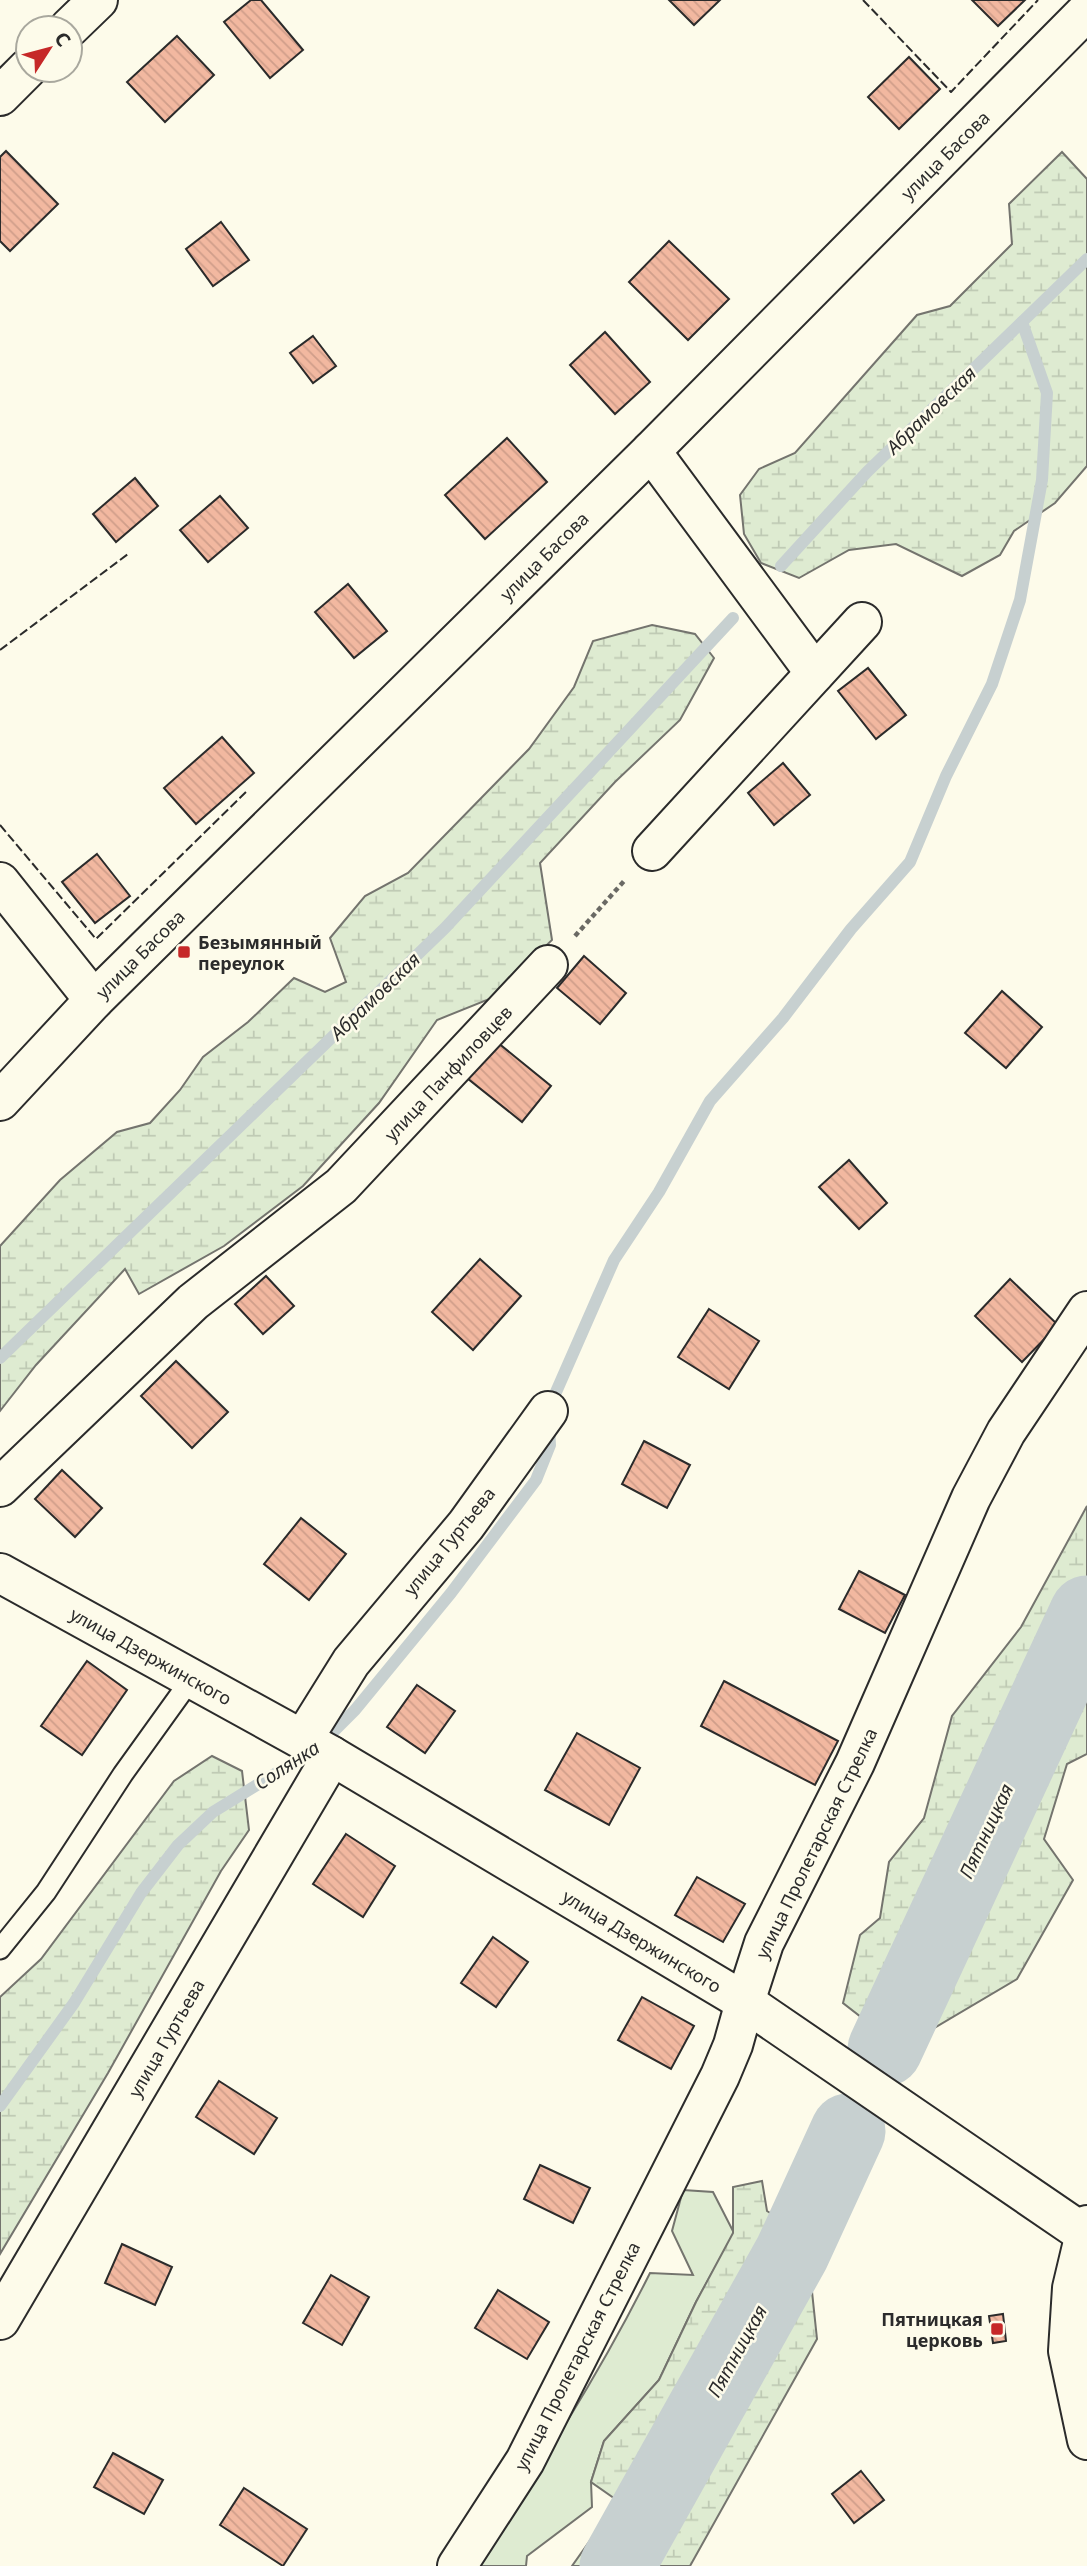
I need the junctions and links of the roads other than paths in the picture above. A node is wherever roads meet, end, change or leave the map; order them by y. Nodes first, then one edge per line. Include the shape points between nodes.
1 (98, 0) edge
2 (1087, 11) edge
3 (84, 14) edge
4 (14, 82) edge
5 (0, 96) edge
6 (650, 451) junction
7 (862, 622) dead end
8 (815, 673) junction
9 (652, 851) road end
10 (0, 882) edge
11 (548, 965) road end
12 (94, 1000) junction
13 (0, 1101) edge
14 (1087, 1311) edge
15 (548, 1411) dead end
16 (0, 1487) edge
17 (0, 1573) edge
18 (192, 1678) junction
19 (317, 1748) junction
20 (0, 1949) edge
21 (745, 2003) junction
22 (1085, 2229) edge
23 (0, 2320) edge
24 (1087, 2440) edge
25 (457, 2566) edge

1 - 3 street
2 - 6 street, улица Басова
4 - 5 street
6 - 8 street
6 - 12 street, улица Басова
7 - 8 street
8 - 9 street
10 - 12 street
11 - 16 street, улица Панфиловцев via 341,1186 193,1302
12 - 13 street, улица Басова
14 - 21 street, улица Пролетарская Стрелка via 1006,1432 971,1498 855,1763 764,1942
15 - 19 street, улица Гуртьева via 466,1525 351,1662
17 - 18 street, улица Дзержинского
18 - 19 street, улица Дзержинского
18 - 20 lane via 39,1901
19 - 21 street, улица Дзержинского
19 - 23 street, улица Гуртьева
21 - 22 street, улица Дзержинского
21 - 25 street, улица Пролетарская Стрелка via 720,2076 531,2451
22 - 24 street, улица Дзержинского via 1072,2288 1068,2351

